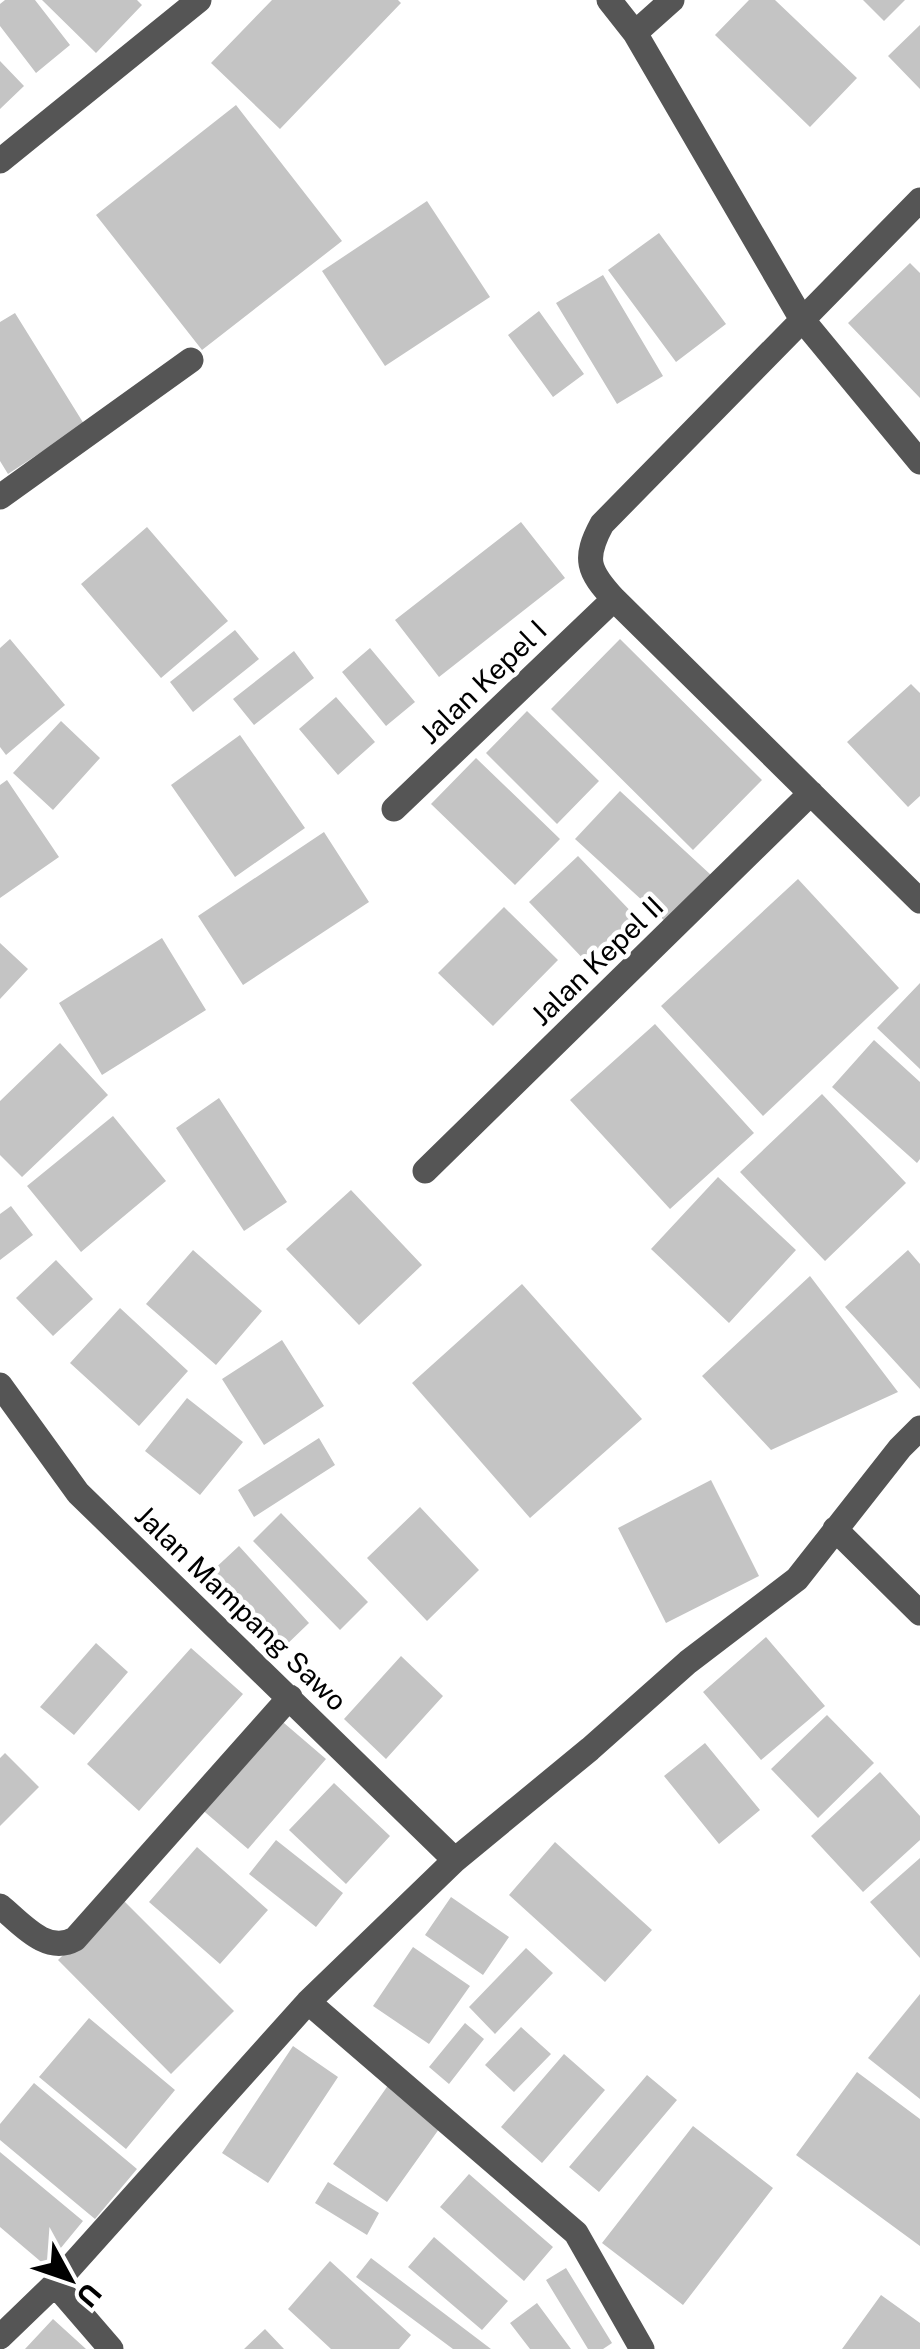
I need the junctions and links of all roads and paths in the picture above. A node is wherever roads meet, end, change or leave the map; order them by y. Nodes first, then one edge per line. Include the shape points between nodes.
1 (199, 0) edge
2 (609, 0) edge
3 (672, 0) edge
4 (635, 34) junction
5 (0, 161) edge
6 (920, 200) edge
7 (801, 318) junction
8 (190, 360) dead end
9 (920, 462) edge
10 (0, 497) edge
11 (614, 599) junction
12 (811, 793) junction
13 (394, 809) dead end
14 (920, 902) edge
15 (424, 1172) dead end
16 (0, 1386) edge
17 (920, 1428) edge
18 (835, 1529) junction
19 (920, 1612) edge
20 (290, 1697) junction
21 (456, 1860) junction
22 (0, 1906) edge
23 (308, 2002) junction
24 (55, 2284) junction
25 (0, 2337) edge
26 (111, 2349) edge
27 (642, 2349) edge

1 - 5 street
2 - 4 street
3 - 4 street
4 - 7 street
6 - 7 street
7 - 9 street
7 - 11 street via 602,524 590,564
8 - 10 street
11 - 12 street
11 - 13 street, Jalan Kepel I
12 - 14 street
12 - 15 street, Jalan Kepel II
16 - 20 street, Jalan Mampang Sawo via 78,1493
17 - 18 street
18 - 19 street
18 - 21 street via 797,1578
20 - 21 street, Jalan Mampang Sawo
20 - 22 street via 75,1939 47,1943
21 - 23 street
23 - 24 street
23 - 27 street via 576,2232
24 - 25 street
24 - 26 street

